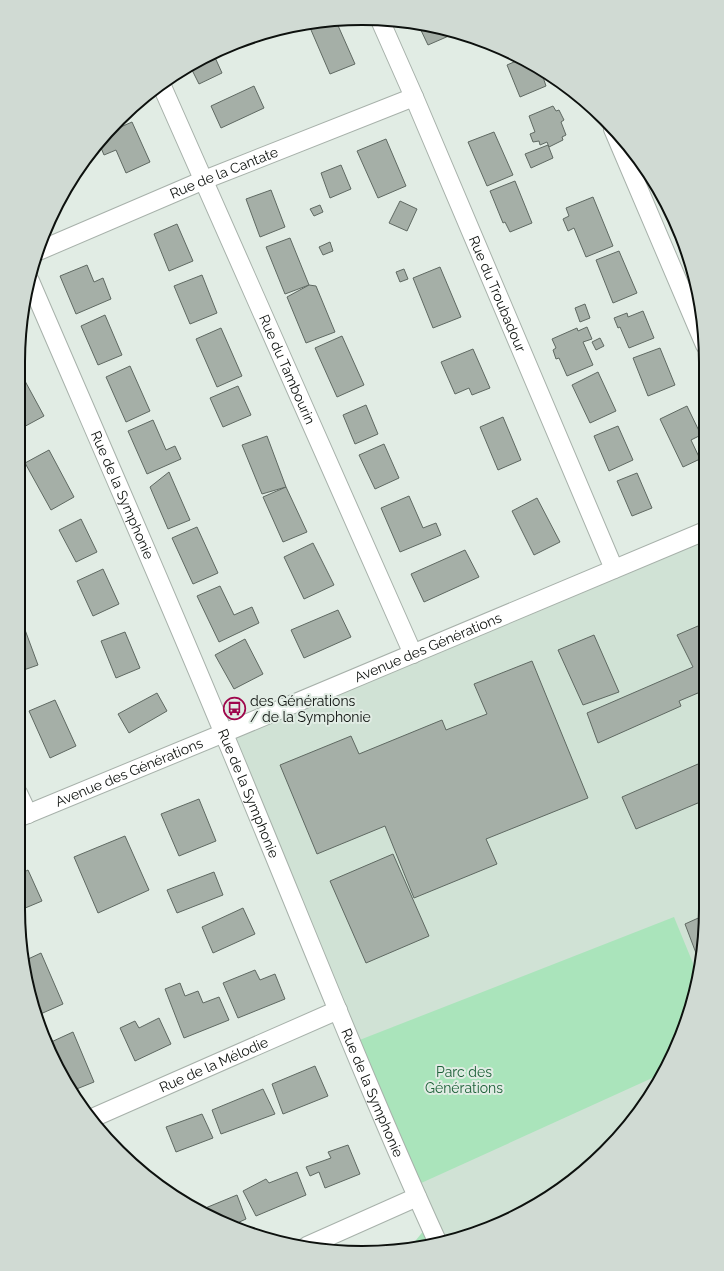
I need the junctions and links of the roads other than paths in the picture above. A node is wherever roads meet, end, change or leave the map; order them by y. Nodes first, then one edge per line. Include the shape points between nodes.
1 (383, 26) edge
2 (164, 90) edge
3 (414, 97) junction
4 (621, 147) edge
5 (204, 180) junction
6 (45, 248) edge
7 (33, 288) edge
8 (697, 325) edge
9 (699, 534) edge
10 (614, 569) junction
11 (413, 654) junction
12 (224, 733) junction
13 (25, 815) edge
14 (338, 1010) junction
15 (97, 1116) edge
16 (417, 1197) junction
17 (436, 1238) edge
18 (315, 1243) edge

1 - 3 street, Rue du Troubadour
2 - 5 street, Rue du Tambourin
3 - 5 street, Rue de la Cantate
3 - 10 street, Rue du Troubadour
4 - 8 street
5 - 6 street, Rue de la Cantate
5 - 11 street, Rue du Tambourin
7 - 12 street, Rue de la Symphonie
9 - 10 street, Avenue des Générations
10 - 11 street, Avenue des Générations
11 - 12 street, Avenue des Générations
12 - 13 street, Avenue des Générations
12 - 14 street, Rue de la Symphonie
14 - 15 street, Rue de la Mélodie
14 - 16 street, Rue de la Symphonie
16 - 17 street, Rue de la Symphonie
16 - 18 street

